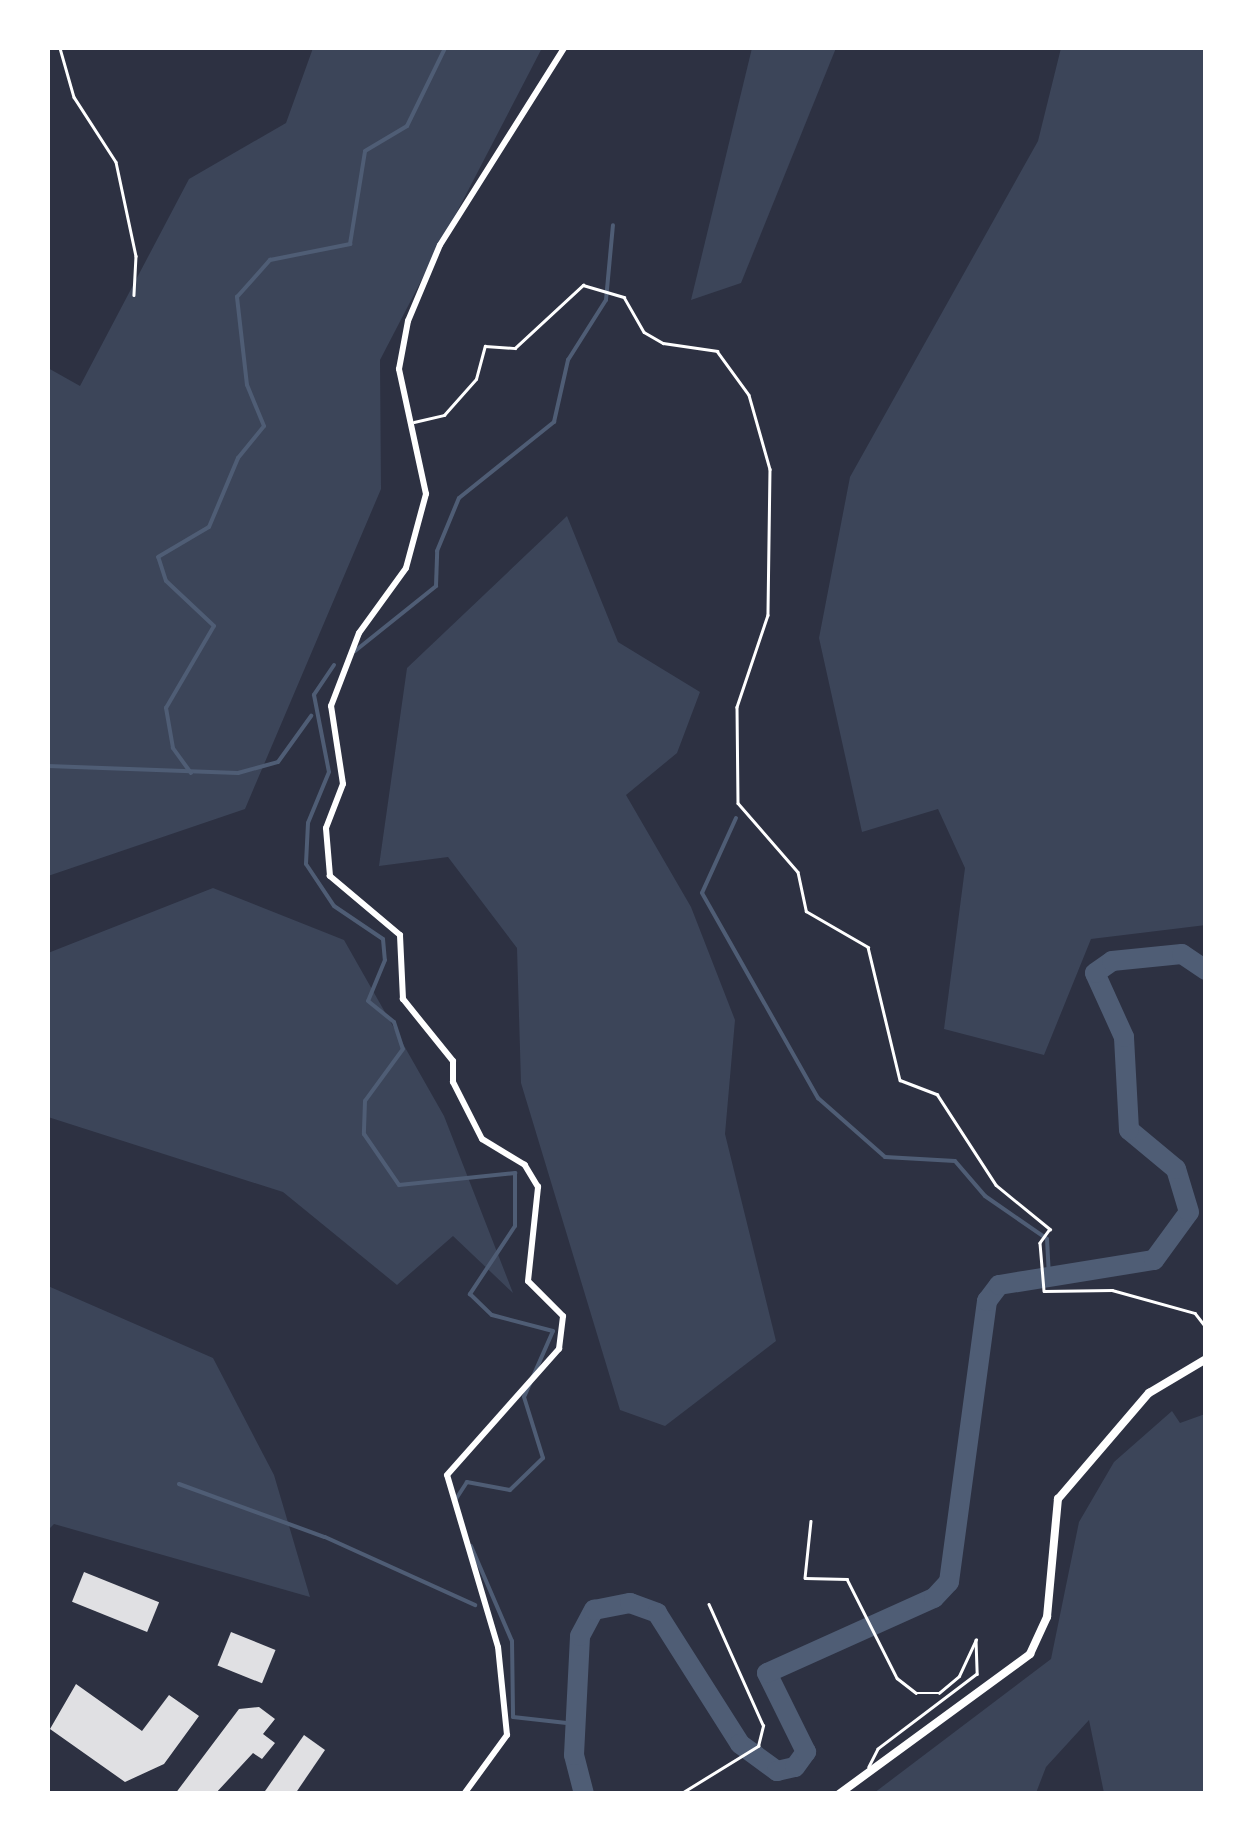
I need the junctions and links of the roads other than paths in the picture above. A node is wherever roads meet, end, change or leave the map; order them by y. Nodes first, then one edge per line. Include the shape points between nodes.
1 (60, 48) edge
2 (564, 48) edge
3 (134, 295) dead end
4 (411, 422) junction
5 (1206, 1327) edge
6 (1206, 1359) edge
7 (810, 1521) dead end
8 (709, 1605) dead end
9 (864, 1778) junction
10 (384, 1794) edge
11 (404, 1794) edge
12 (464, 1794) edge
13 (680, 1794) edge
14 (839, 1794) edge

1 - 3 lane via 74,97 116,162 136,256
2 - 4 street via 440,245 408,321 399,368
4 - 5 lane via 444,415 476,379 485,346 514,348 571,292 615,294 663,343 717,351 749,395 770,469 768,615 737,707 738,803 798,872 806,912 868,947 900,1080 937,1094 996,1185 1047,1231 1044,1291 1112,1290 1195,1313
4 - 12 street via 426,494 406,568 336,676 331,706 343,784 323,856 330,876 400,935 403,999 453,1061 453,1082 482,1139 526,1165 538,1186 528,1281 563,1316 564,1333 533,1379 447,1475 498,1647 507,1735
6 - 9 street via 1149,1393 1058,1499 1046,1617 1030,1654
7 - 9 lane via 805,1578 847,1579 890,1664 916,1693 939,1693 959,1676 976,1640 977,1674 878,1749
8 - 13 lane via 756,1704 758,1746
9 - 14 street
10 - 11 street

